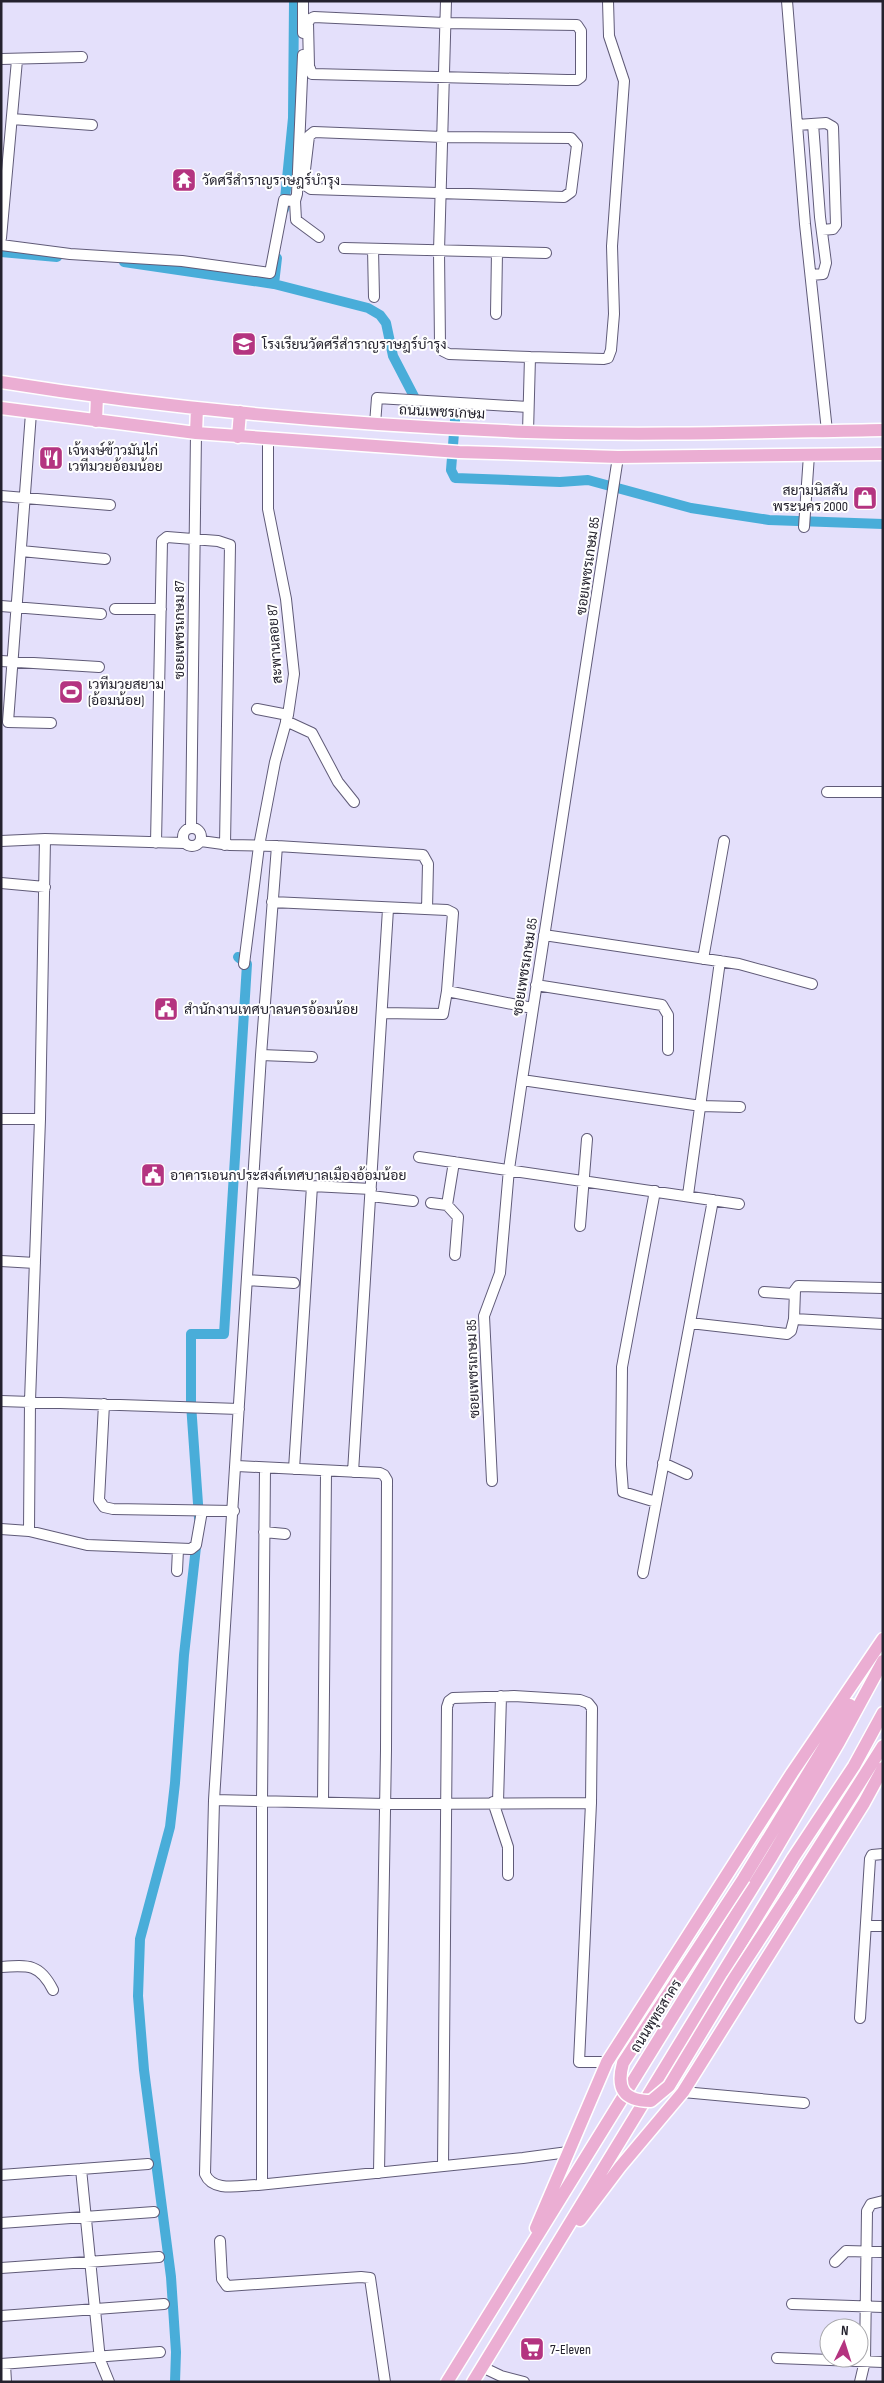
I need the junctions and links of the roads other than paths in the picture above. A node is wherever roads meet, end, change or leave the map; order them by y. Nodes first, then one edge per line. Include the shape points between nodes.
1 (303, 1) edge
2 (446, 1) edge
3 (608, 1) edge
4 (787, 1) edge
5 (445, 23) junction
6 (82, 57) dead end
7 (1, 59) edge
8 (17, 60) junction
9 (444, 78) junction
10 (12, 119) junction
11 (813, 124) junction
12 (92, 125) dead end
13 (797, 125) junction
14 (443, 137) junction
15 (441, 195) junction
16 (291, 200) junction
17 (822, 230) junction
18 (319, 236) dead end
19 (1, 238) edge
20 (1, 245) edge
21 (344, 248) dead end
22 (373, 249) junction
23 (439, 251) junction
24 (497, 252) junction
25 (546, 253) dead end
26 (812, 275) junction
27 (374, 297) dead end
28 (496, 314) dead end
29 (530, 358) junction
30 (1, 382) edge
31 (97, 396) junction
32 (528, 407) junction
33 (1, 408) edge
34 (197, 408) junction
35 (240, 412) junction
36 (31, 413) junction
37 (96, 421) junction
38 (375, 424) junction
39 (883, 430) edge
40 (827, 431) junction
41 (528, 432) junction
42 (196, 433) junction
43 (238, 437) junction
44 (268, 439) junction
45 (883, 454) edge
46 (809, 455) junction
47 (618, 457) junction
48 (1, 496) edge
49 (25, 498) junction
50 (110, 505) dead end
51 (804, 527) dead end
52 (194, 540) junction
53 (21, 552) junction
54 (105, 558) dead end
55 (1, 606) edge
56 (17, 608) junction
57 (115, 609) dead end
58 (161, 609) junction
59 (101, 614) dead end
60 (1, 661) edge
61 (13, 662) junction
62 (99, 667) dead end
63 (256, 709) dead end
64 (287, 718) junction
65 (51, 723) dead end
66 (827, 792) dead end
67 (883, 792) edge
68 (354, 802) dead end
69 (191, 828) junction
70 (45, 839) junction
71 (1, 841) edge
72 (201, 841) junction
73 (724, 842) dead end
74 (156, 843) junction
75 (184, 843) junction
76 (225, 845) junction
77 (259, 846) junction
78 (277, 846) junction
79 (1, 883) edge
80 (44, 887) junction
81 (272, 902) junction
82 (388, 909) junction
83 (426, 910) junction
84 (544, 936) junction
85 (704, 958) junction
86 (720, 961) junction
87 (244, 964) dead end
88 (812, 984) dead end
89 (536, 985) junction
90 (447, 991) junction
91 (532, 1008) junction
92 (382, 1013) junction
93 (668, 1050) dead end
94 (261, 1055) junction
95 (312, 1058) dead end
96 (522, 1080) junction
97 (700, 1106) junction
98 (740, 1107) dead end
99 (1, 1119) edge
100 (40, 1119) junction
101 (587, 1139) dead end
102 (419, 1157) dead end
103 (454, 1162) junction
104 (509, 1169) junction
105 (584, 1181) junction
106 (253, 1182) junction
107 (312, 1186) junction
108 (655, 1191) junction
109 (371, 1193) junction
110 (688, 1195) junction
111 (713, 1200) junction
112 (413, 1201) dead end
113 (431, 1203) dead end
114 (740, 1204) dead end
115 (447, 1205) junction
116 (580, 1226) dead end
117 (455, 1254) dead end
118 (1, 1261) edge
119 (35, 1262) junction
120 (246, 1280) junction
121 (294, 1283) dead end
122 (883, 1288) edge
123 (764, 1292) dead end
124 (794, 1294) junction
125 (794, 1319) junction
126 (690, 1323) junction
127 (883, 1324) edge
128 (1, 1400) edge
129 (30, 1401) junction
130 (104, 1404) junction
131 (239, 1409) junction
132 (663, 1463) junction
133 (237, 1466) junction
134 (264, 1468) junction
135 (294, 1469) junction
136 (326, 1472) junction
137 (353, 1472) junction
138 (687, 1474) dead end
139 (492, 1481) dead end
140 (656, 1502) junction
141 (202, 1511) junction
142 (234, 1511) junction
143 (1, 1529) edge
144 (29, 1531) junction
145 (264, 1532) junction
146 (285, 1534) dead end
147 (178, 1549) junction
148 (177, 1571) dead end
149 (643, 1573) dead end
150 (883, 1639) edge
151 (883, 1648) edge
152 (883, 1661) edge
153 (501, 1696) junction
154 (883, 1713) edge
155 (883, 1746) edge
156 (883, 1768) edge
157 (214, 1800) junction
158 (262, 1801) junction
159 (322, 1801) junction
160 (495, 1802) junction
161 (445, 1803) junction
162 (591, 1803) junction
163 (386, 1804) junction
164 (883, 1854) edge
165 (508, 1875) dead end
166 (866, 1926) junction
167 (883, 1926) edge
168 (1, 1966) edge
169 (53, 1990) dead end
170 (860, 2018) dead end
171 (607, 2062) junction
172 (683, 2092) junction
173 (804, 2103) dead end
174 (568, 2152) junction
175 (148, 2164) dead end
176 (443, 2166) junction
177 (81, 2169) junction
178 (379, 2173) junction
179 (1, 2175) edge
180 (262, 2184) junction
181 (883, 2201) edge
182 (154, 2212) dead end
183 (86, 2218) junction
184 (1, 2223) edge
185 (220, 2242) dead end
186 (866, 2252) junction
187 (883, 2252) edge
188 (159, 2257) dead end
189 (90, 2262) junction
190 (835, 2262) dead end
191 (521, 2265) junction
192 (1, 2268) edge
193 (539, 2274) junction
194 (164, 2304) dead end
195 (792, 2304) dead end
196 (866, 2306) junction
197 (883, 2307) edge
198 (95, 2309) junction
199 (1, 2316) edge
200 (866, 2318) edge
201 (160, 2352) dead end
202 (99, 2357) junction
203 (777, 2358) dead end
204 (819, 2359) edge
205 (869, 2361) edge
206 (883, 2362) edge
207 (3, 2364) edge
208 (482, 2367) junction
209 (863, 2368) edge
210 (6, 2382) edge
211 (109, 2382) edge
212 (385, 2382) edge
213 (448, 2382) edge
214 (473, 2382) edge
215 (524, 2382) edge
216 (860, 2382) edge

1 - 16 street via 302,95
2 - 5 street
3 - 29 street via 609,36 624,81 612,246 612,350 604,360
4 - 13 street
5 - 9 street
5 - 9 street via 577,25 581,31 582,71 577,80
5 - 9 street via 314,17 308,23 312,74
6 - 8 street
7 - 8 street
8 - 10 street
9 - 14 street
10 - 12 street
10 - 19 street
11 - 13 street
11 - 17 street
11 - 17 street via 826,122 833,127 836,225 833,229
13 - 26 street
14 - 15 street
14 - 15 street via 562,137 571,138 577,145 574,179 568,196
14 - 15 street via 314,132 309,136 304,178 304,185 311,189
15 - 23 street
16 - 18 street via 296,220
16 - 20 street via 272,269 267,274 182,261 70,254
17 - 26 street via 826,270 823,274
21 - 22 street
22 - 23 street
22 - 27 street
23 - 24 street
23 - 29 street via 439,324 443,351 449,354
24 - 25 street
24 - 28 street
26 - 40 street
29 - 32 street
30 - 31 main road, ถนนเพชรเกษม
31 - 34 main road, ถนนเพชรเกษม
31 - 37 main road
32 - 38 street via 377,398
32 - 41 street
33 - 36 main road
34 - 35 main road, ถนนเพชรเกษม
34 - 42 main road
35 - 38 main road, ถนนเพชรเกษม
35 - 43 main road
36 - 37 main road
36 - 49 street
37 - 42 main road
38 - 41 main road, ถนนเพชรเกษม
39 - 40 main road, ถนนเพชรเกษม
40 - 41 main road, ถนนเพชรเกษม
42 - 43 main road
42 - 52 street, ซอยเพชรเกษม 87
43 - 44 main road
44 - 47 main road via 454,452
44 - 64 street, สะพานลอย 87 via 268,509 286,599 294,674
45 - 46 main road
46 - 47 main road
46 - 51 street
47 - 84 street, ซอยเพชรเกษม 85
48 - 49 street
49 - 50 street
49 - 53 street
52 - 58 street via 167,537 162,541
52 - 69 street, ซอยเพชรเกษม 87
52 - 76 street via 230,545
53 - 54 street
53 - 56 street
55 - 56 street
56 - 59 street
56 - 61 street
57 - 58 street
58 - 74 street
60 - 61 street
61 - 62 street
61 - 65 street via 8,722
63 - 64 street
64 - 68 street via 312,733 338,782
64 - 77 street, สะพานลอย 87
66 - 67 street
69 - 72 street via 200,832
69 - 75 street via 184,832
70 - 71 street
70 - 74 street
70 - 80 street
72 - 75 street via 193,847
72 - 76 street
73 - 85 street
74 - 75 street
76 - 77 street
77 - 78 street
77 - 87 street, สะพานลอย 87
78 - 81 street
78 - 83 street via 423,855 428,864
79 - 80 street
80 - 100 street
81 - 82 street
81 - 94 street
82 - 83 street
82 - 92 street
83 - 90 street via 453,913
84 - 85 street
84 - 89 street, ซอยเพชรเกษม 85
85 - 86 street
86 - 88 street
86 - 97 street
89 - 91 street, ซอยเพชรเกษม 85
89 - 93 street via 662,1005 668,1015
90 - 91 street
90 - 92 street via 444,1011 440,1015
91 - 96 street, ซอยเพชรเกษม 85
92 - 109 street
94 - 95 street
94 - 106 street
96 - 97 street
96 - 104 street, ซอยเพชรเกษม 85
97 - 98 street
97 - 110 street
99 - 100 street
100 - 119 street
101 - 105 street
102 - 103 street
103 - 104 street
103 - 115 street
104 - 105 street
104 - 139 street, ซอยเพชรเกษม 85 via 500,1272 484,1316
105 - 108 street
105 - 116 street
106 - 107 street
106 - 120 street
107 - 109 street
107 - 135 street
108 - 110 street
108 - 140 street via 622,1367 621,1465 623,1492
109 - 112 street
109 - 137 street
110 - 111 street
111 - 114 street
111 - 126 street
113 - 115 street
115 - 117 street via 458,1217
118 - 119 street
119 - 129 street
120 - 121 street
120 - 131 street
122 - 124 street via 801,1285 796,1287
123 - 124 street
124 - 125 street
125 - 126 street via 787,1334
125 - 127 street
126 - 132 street
128 - 129 street
129 - 130 street
129 - 144 street
130 - 131 street
130 - 141 street via 99,1500 104,1507
131 - 133 street
132 - 138 street
132 - 140 street
133 - 134 street
133 - 142 street
134 - 135 street
134 - 145 street
135 - 136 street
136 - 137 street
136 - 159 street
137 - 163 street via 382,1474 387,1480
140 - 149 street
141 - 142 street
141 - 147 street via 196,1545 191,1549
142 - 157 street
143 - 144 street
144 - 147 street via 87,1545
145 - 146 street
145 - 158 street
147 - 148 street
150 - 171 main road via 792,1773
151 - 155 main road, bridge via 744,1878 622,2063 620,2084 631,2099 651,2101 669,2086
152 - 191 main road, ถนนพุทธสาคร via 772,1856
153 - 160 street
153 - 161 street via 453,1698 449,1701
153 - 162 street via 588,1703 592,1708
154 - 193 main road via 854,1766 793,1858
156 - 172 main road
157 - 158 street
157 - 180 street via 205,2174 207,2180 216,2186
158 - 159 street
158 - 180 street
159 - 163 street
160 - 161 street
160 - 162 street
160 - 165 street via 508,1847
161 - 163 street
161 - 176 street
162 - 171 street via 580,2062
163 - 178 street
164 - 166 street via 872,1855 870,1859
166 - 167 street
166 - 170 street
168 - 169 street via 37,1969
171 - 174 main road
172 - 173 street
172 - 193 main road via 620,2167
174 - 176 street
174 - 191 main road
175 - 177 street
176 - 178 street
177 - 179 street
177 - 183 street
178 - 180 street
181 - 186 street via 871,2204 867,2211
182 - 183 street
183 - 184 street
183 - 189 street
185 - 212 street via 222,2279 227,2286 370,2278
186 - 187 street
186 - 190 street via 846,2252
186 - 196 street
188 - 189 street
189 - 192 street
189 - 198 street
191 - 213 main road, ถนนพุทธสาคร
193 - 208 main road
194 - 198 street
195 - 196 street
196 - 197 street
196 - 200 street
198 - 199 street
198 - 202 street
201 - 202 street
202 - 207 street
202 - 211 street
203 - 204 street
205 - 206 street
207 - 210 street
208 - 214 main road
208 - 215 street
209 - 216 street

